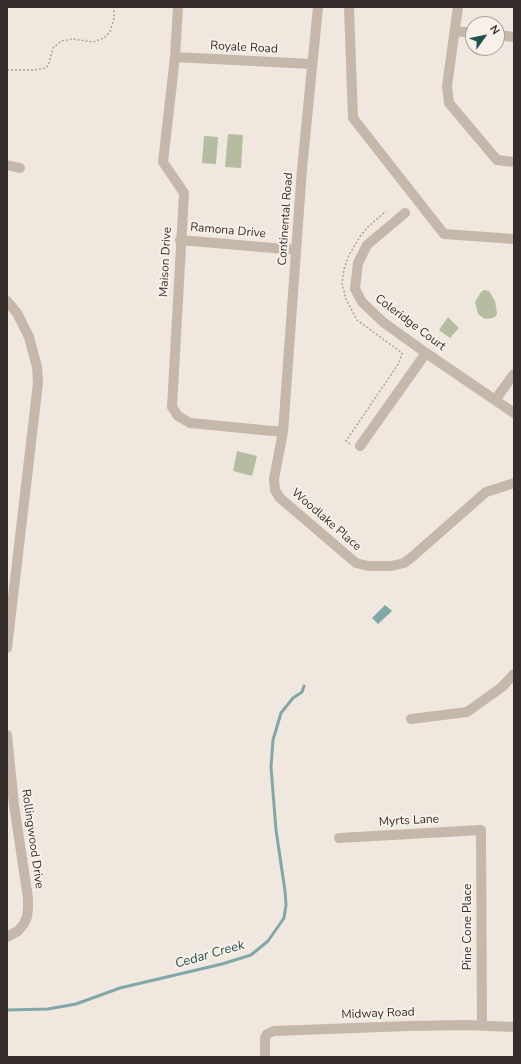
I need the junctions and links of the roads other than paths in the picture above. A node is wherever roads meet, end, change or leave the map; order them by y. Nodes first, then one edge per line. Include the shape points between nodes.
1 (178, 7) edge
2 (318, 7) edge
3 (349, 7) edge
4 (458, 7) edge
5 (455, 31) junction
6 (465, 32) edge
7 (175, 57) junction
8 (312, 64) junction
9 (514, 162) edge
10 (7, 165) edge
11 (20, 168) dead end
12 (405, 213) dead end
13 (514, 239) edge
14 (180, 240) junction
15 (296, 250) junction
16 (7, 301) edge
17 (426, 353) junction
18 (514, 374) edge
19 (495, 400) junction
20 (514, 413) edge
21 (283, 432) junction
22 (356, 445) road end
23 (514, 483) edge
24 (7, 648) edge
25 (514, 674) edge
26 (514, 685) edge
27 (502, 687) junction
28 (411, 719) dead end
29 (7, 735) edge
30 (481, 830) joint
31 (339, 838) dead end
32 (7, 937) edge
33 (482, 1025) junction
34 (514, 1027) edge
35 (265, 1057) edge

1 - 7 street, Maison Drive
2 - 8 street, Continental Road
3 - 13 street via 353,118 444,234
4 - 5 street
5 - 6 street
5 - 9 street via 447,86 449,103 497,160
7 - 8 street, Royale Road
7 - 14 street, Maison Drive via 163,162 184,193
8 - 15 street, Continental Road
10 - 11 street
12 - 17 street, Coleridge Court via 367,245 358,263 355,289 362,302 383,322
14 - 15 street, Ramona Drive
14 - 21 street, Maison Drive via 172,406 178,416 190,422
15 - 21 street, Continental Road
16 - 24 street via 17,313 29,337 37,367 38,383
17 - 19 street, Coleridge Court
17 - 22 street
18 - 19 street
19 - 20 street, Coleridge Court
21 - 23 street, Woodlake Place via 274,479 275,490 280,498 356,563 368,566 404,563 486,492
25 - 27 street
26 - 27 street
27 - 28 street via 467,712
29 - 32 street, Rollingwood Drive via 14,805 28,898 27,917 23,925
30 - 31 street, Myrts Lane
30 - 33 street, Pine Cone Place
33 - 34 street, Midway Road
33 - 35 street, Midway Road via 274,1031 265,1038

